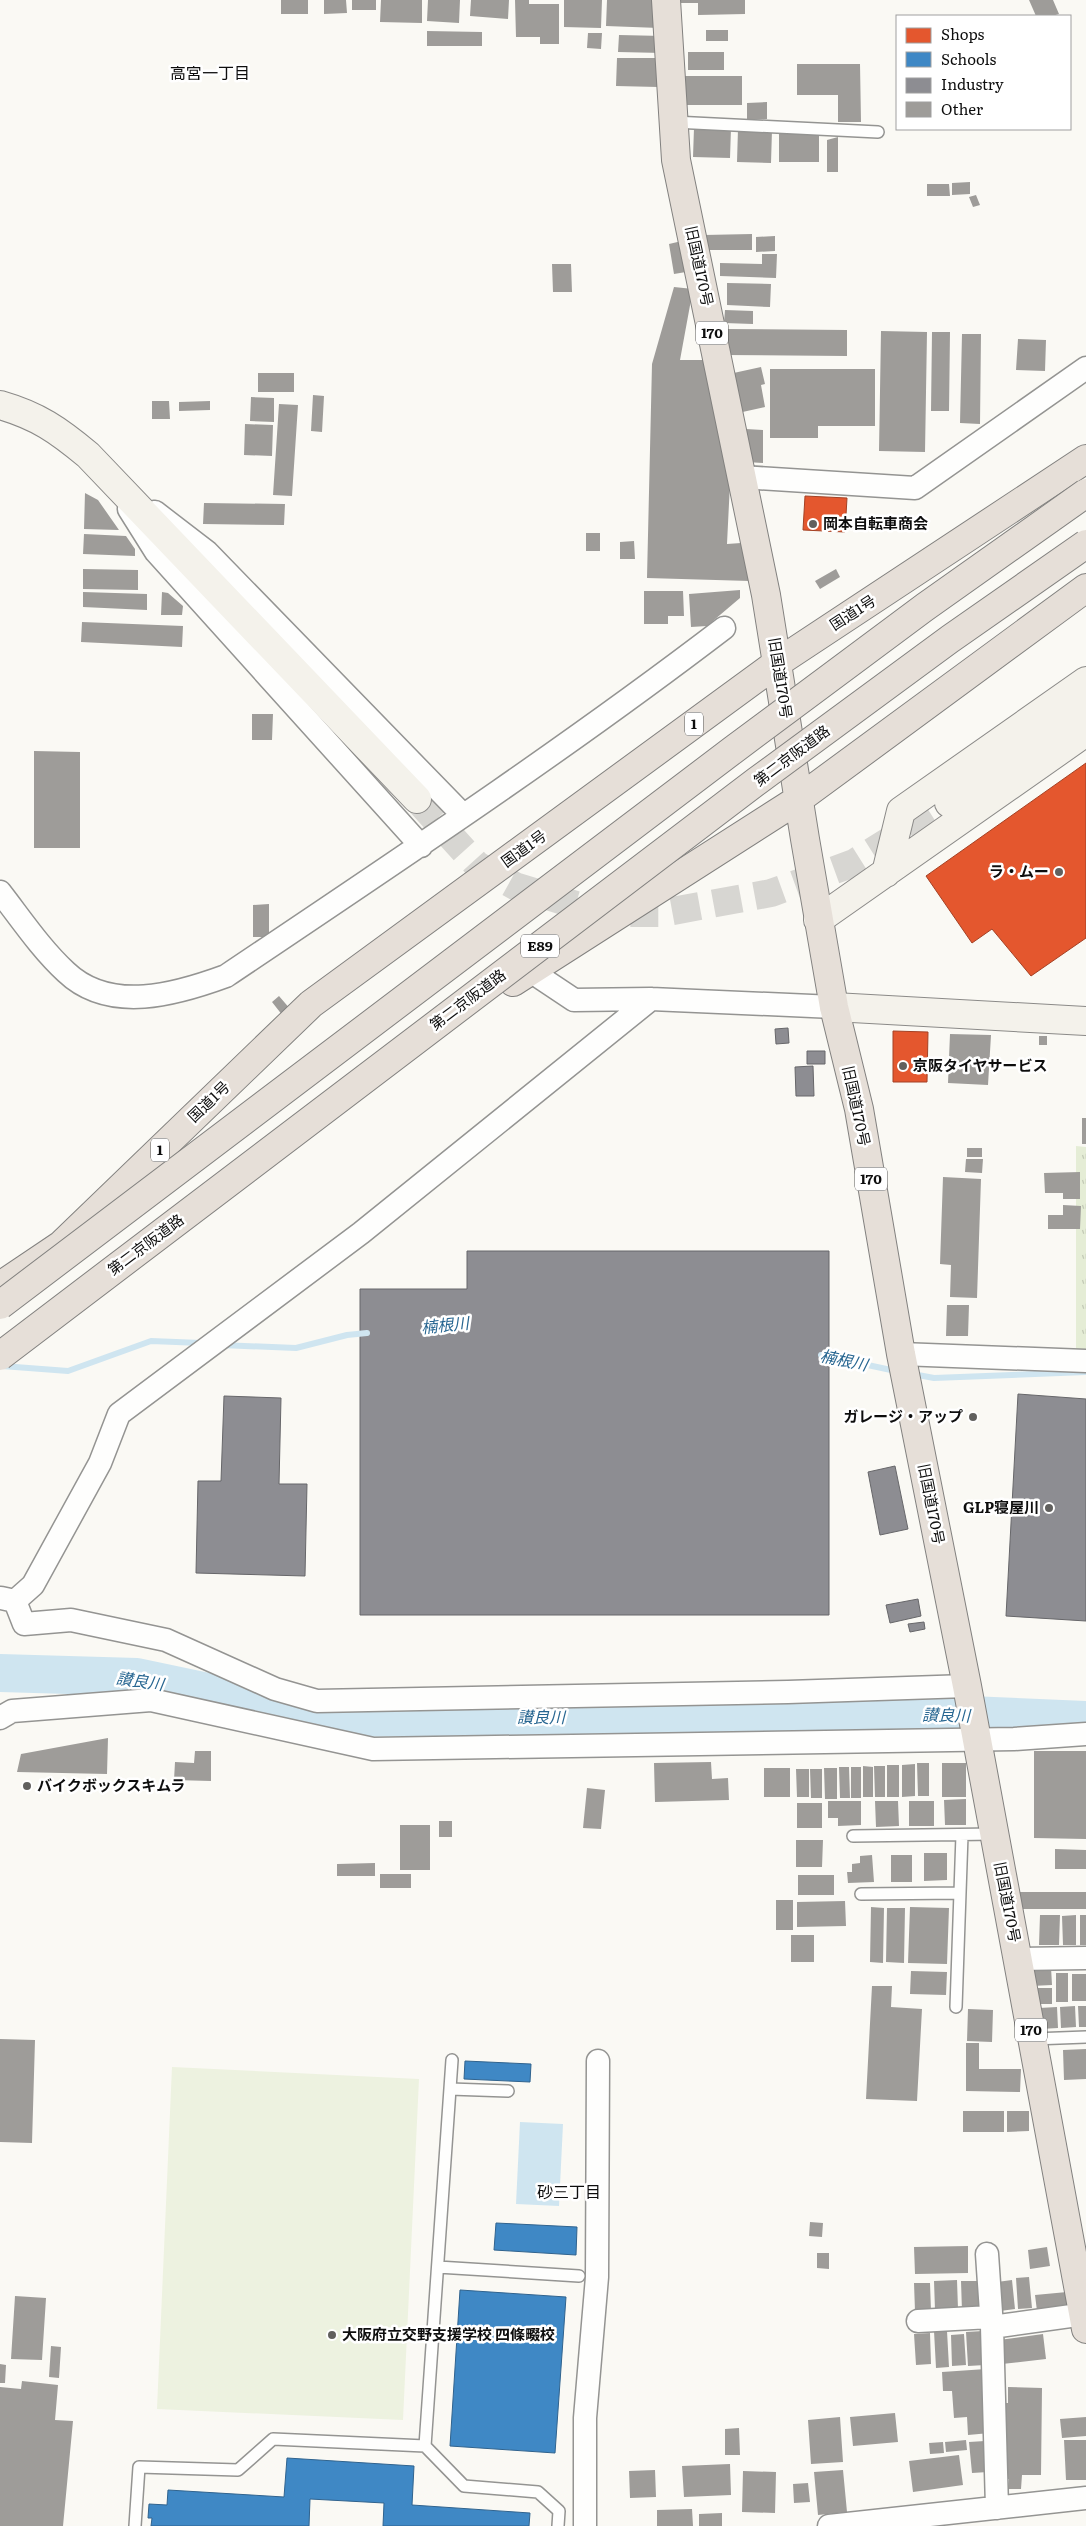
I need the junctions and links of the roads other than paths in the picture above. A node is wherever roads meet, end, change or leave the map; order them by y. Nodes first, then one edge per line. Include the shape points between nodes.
1 (666, 0) edge
2 (674, 122) junction
3 (878, 132) dead end
4 (1086, 368) edge
5 (0, 405) edge
6 (1086, 459) edge
7 (109, 476) junction
8 (742, 477) junction
9 (1086, 493) edge
10 (1086, 544) edge
11 (1086, 588) edge
12 (724, 628) dead end
13 (777, 663) junction
14 (1086, 681) edge
15 (1086, 706) edge
16 (1086, 732) edge
17 (417, 799) tunnel mouth
18 (799, 800) junction
19 (949, 803) tunnel mouth
20 (463, 815) junction
21 (421, 846) junction
22 (886, 874) junction
23 (0, 892) edge
24 (818, 920) junction
25 (529, 970) junction
26 (651, 999) junction
27 (834, 1007) junction
28 (1086, 1021) edge
29 (0, 1286) edge
30 (0, 1305) edge
31 (901, 1354) junction
32 (0, 1357) edge
33 (1086, 1361) edge
34 (8, 1599) edge
35 (967, 1691) junction
36 (0, 1718) edge
37 (1086, 1734) edge
38 (976, 1736) junction
39 (994, 1834) junction
40 (962, 1835) junction
41 (853, 1836) dead end
42 (960, 1893) junction
43 (861, 1894) dead end
44 (1086, 1958) edge
45 (1018, 1959) junction
46 (956, 2007) dead end
47 (1086, 2037) edge
48 (1033, 2039) junction
49 (452, 2060) dead end
50 (598, 2061) dead end
51 (450, 2090) junction
52 (508, 2090) dead end
53 (987, 2254) dead end
54 (438, 2267) junction
55 (579, 2276) dead end
56 (1085, 2319) edge
57 (918, 2321) dead end
58 (992, 2322) junction
59 (425, 2446) junction
60 (1086, 2498) edge
61 (997, 2508) junction
62 (135, 2526) edge
63 (558, 2526) edge
64 (585, 2526) edge
65 (829, 2526) edge

1 - 2 highway, 旧国道170号 / 170
2 - 3 lane
2 - 8 highway, 旧国道170号 / 170 via 676,160
4 - 8 street via 915,488
5 - 7 street via 54,427
6 - 13 highway, 国道1号 / 1
7 - 17 street
7 - 20 street via 207,552
7 - 21 street via 156,552
8 - 13 highway, 旧国道170号 / 170
9 - 30 highway, E89, bridge via 925,607 733,750
10 - 32 highway, 第二京阪道路 / E89, bridge via 950,639 757,782
11 - 18 highway
12 - 20 street
13 - 18 highway, 旧国道170号 / 170
13 - 29 highway, 国道1号 / 1 via 311,1004 61,1246
14 - 22 street via 901,811
15 - 19 street
16 - 22 street
18 - 24 highway, 旧国道170号 / 170
18 - 25 highway
20 - 21 street
21 - 23 street via 226,976 190,989 150,997 119,996 90,988 67,974
22 - 24 street
24 - 27 highway, 旧国道170号 / 170
25 - 26 street via 574,1000
25 - 32 highway
26 - 27 street
26 - 34 street via 361,1233 119,1414 100,1464 33,1585
27 - 28 street
27 - 31 highway, 旧国道170号 / 170 via 858,1109
31 - 33 street
31 - 35 highway, 旧国道170号 / 170
34 - 35 street via 24,1624 71,1620 166,1640 275,1689 317,1701
35 - 38 highway, 旧国道170号 / 170
36 - 38 street via 12,1712 151,1700 373,1749
37 - 38 street
38 - 39 highway, 旧国道170号 / 170
39 - 40 lane
39 - 45 highway, 旧国道170号 / 170
40 - 41 lane
40 - 42 lane
42 - 43 lane
42 - 46 lane
44 - 45 street
45 - 48 highway, 旧国道170号 / 170
47 - 48 lane
48 - 56 highway, 旧国道170号 / 170
49 - 51 lane
50 - 64 street via 597,2277 585,2418
51 - 52 lane
51 - 54 lane
53 - 58 street
54 - 55 lane
54 - 59 lane
56 - 58 street
57 - 58 street
58 - 61 street
59 - 62 lane via 273,2439 238,2470 139,2467
59 - 63 lane via 464,2486 538,2492 559,2511
60 - 61 street
61 - 65 street

